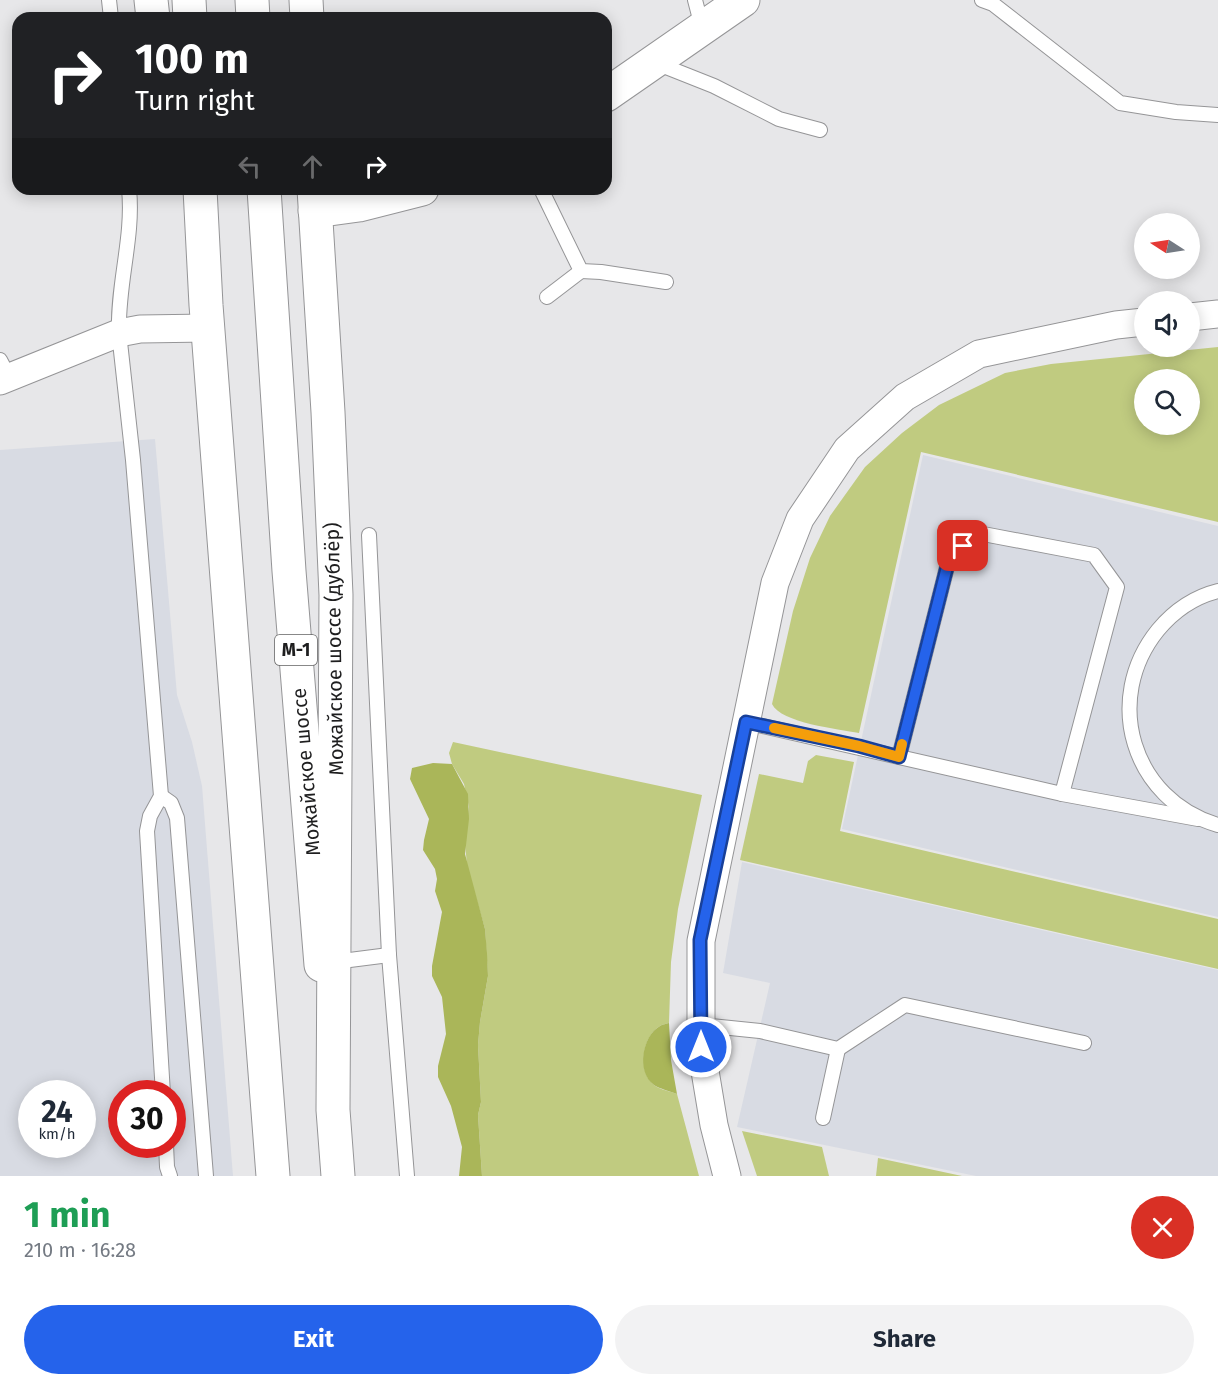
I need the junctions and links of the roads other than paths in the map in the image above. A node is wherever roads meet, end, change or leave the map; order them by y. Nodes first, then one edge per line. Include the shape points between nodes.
1 (743, 0) edge
2 (982, 0) edge
3 (698, 14) edge
4 (654, 62) junction
5 (612, 90) edge
6 (1218, 115) edge
7 (820, 130) dead end
8 (129, 195) edge
9 (182, 195) edge
10 (200, 195) edge
11 (264, 195) edge
12 (398, 195) edge
13 (544, 195) edge
14 (314, 200) edge
15 (581, 271) junction
16 (666, 282) dead end
17 (547, 297) dead end
18 (1218, 314) edge
19 (207, 316) junction
20 (1200, 316) edge
21 (1134, 323) edge
22 (118, 333) junction
23 (3, 373) edge
24 (369, 535) dead end
25 (1218, 591) edge
26 (746, 722) junction
27 (899, 757) junction
28 (1062, 794) junction
29 (161, 796) junction
30 (1198, 819) junction
31 (1218, 825) edge
32 (389, 955) junction
33 (334, 962) junction
34 (701, 1025) junction
35 (1084, 1043) dead end
36 (838, 1049) junction
37 (162, 1080) edge
38 (333, 1110) junction
39 (823, 1118) dead end
40 (167, 1158) edge
41 (170, 1176) edge
42 (206, 1176) edge
43 (273, 1176) edge
44 (338, 1176) edge
45 (407, 1176) edge
46 (728, 1176) edge

1 - 3 main road
2 - 6 lane via 993,4 1120,103
3 - 4 main road
4 - 5 main road
4 - 7 lane via 714,86 779,119
8 - 22 lane
9 - 19 main road
10 - 19 main road
11 - 38 main road, Можайское шоссе / М-1 via 289,571
12 - 14 main road via 359,205
13 - 15 lane
14 - 33 main road, Можайское шоссе (дублёр) / М-1 via 336,595
15 - 16 lane
15 - 17 lane
18 - 20 street
19 - 22 street
19 - 43 main road
21 - 26 street via 979,354 905,397 847,449 800,519 775,583
22 - 23 street
22 - 29 lane via 133,460
24 - 32 lane
25 - 30 lane via 1204,594 1170,616 1145,646 1131,684 1129,724 1141,762 1164,795
26 - 27 lane
26 - 34 street via 700,940
27 - 28 lane
27 - 28 lane via 949,559 978,533 1094,555 1117,586
28 - 30 lane
29 - 37 lane via 147,831
29 - 42 lane via 171,803 177,818
30 - 31 lane
32 - 33 lane
32 - 45 lane
33 - 38 main road, Можайское шоссе (дублёр) / М-1
34 - 36 lane via 760,1031
34 - 46 street via 714,1125
35 - 36 lane via 905,1005
36 - 39 lane
38 - 44 main road, Можайское шоссе / М-1
40 - 41 lane

